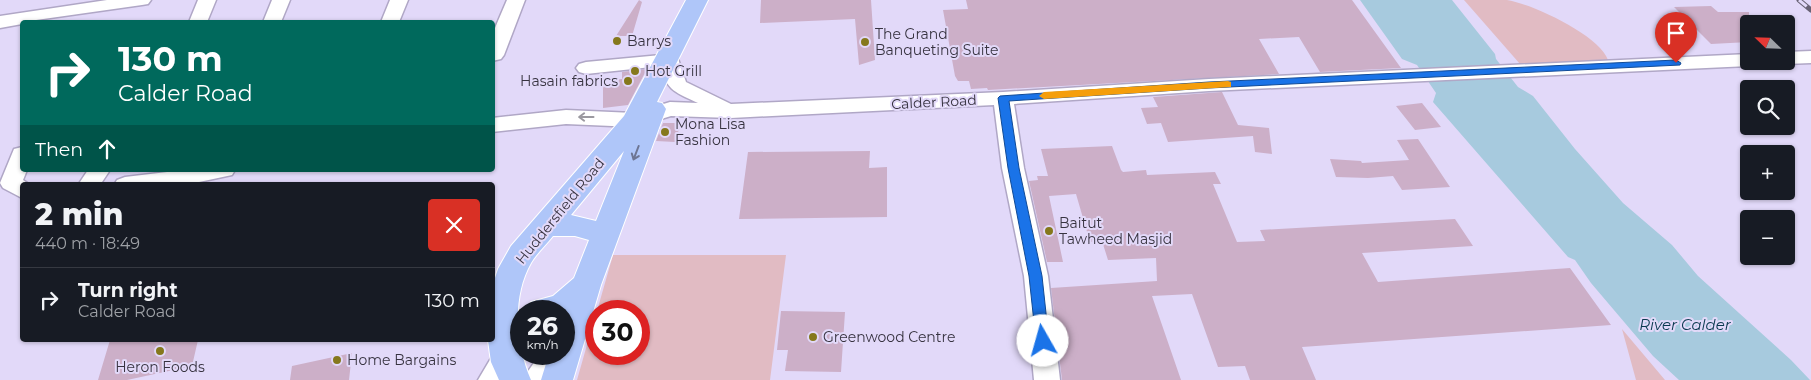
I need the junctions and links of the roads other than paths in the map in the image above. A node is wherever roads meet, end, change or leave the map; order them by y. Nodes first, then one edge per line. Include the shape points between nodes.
1 (142, 0) edge
2 (207, 0) edge
3 (281, 0) edge
4 (399, 0) edge
5 (516, 0) edge
6 (697, 0) edge
7 (85, 10) edge
8 (199, 20) edge
9 (273, 20) edge
10 (391, 20) edge
11 (0, 22) edge
12 (495, 52) edge
13 (1811, 57) edge
14 (1795, 58) edge
15 (668, 59) junction
16 (1740, 60) edge
17 (586, 68) dead end
18 (1003, 98) junction
19 (731, 111) junction
20 (643, 118) junction
21 (495, 125) edge
22 (20, 167) edge
23 (214, 172) edge
24 (150, 182) edge
25 (17, 186) edge
26 (574, 194) junction
27 (621, 194) junction
28 (544, 227) junction
29 (604, 235) junction
30 (586, 285) junction
31 (569, 300) edge
32 (503, 302) junction
33 (510, 306) edge
34 (575, 314) edge
35 (546, 365) edge
36 (560, 365) edge
37 (504, 372) edge
38 (535, 380) edge
39 (558, 380) edge
40 (1047, 380) edge

1 - 7 street
2 - 8 street
3 - 9 street
4 - 10 street
5 - 12 street
6 - 15 highway, Huddersfield Road
7 - 11 street
13 - 14 street
15 - 17 street
15 - 19 street via 678,86
15 - 20 highway, Huddersfield Road
16 - 18 street, Calder Road
18 - 19 street, Calder Road
18 - 40 street via 1013,168 1036,276
19 - 20 street, Calder Road via 670,109
20 -> 21 street, Calder Road via 566,117
20 - 26 highway, Huddersfield Road
20 -> 27 highway, Huddersfield Road
22 - 25 street
23 - 24 street
26 - 27 highway via 595,189
26 - 28 highway, Huddersfield Road
27 - 29 highway, Huddersfield Road
28 - 29 highway via 586,226
28 - 32 highway, Huddersfield Road via 521,254
29 - 30 highway, Huddersfield Road
30 - 31 highway
30 - 34 highway, Huddersfield Road
32 - 33 highway
32 - 37 highway, Huddersfield Road
35 - 38 street
36 - 39 highway, Huddersfield Road

